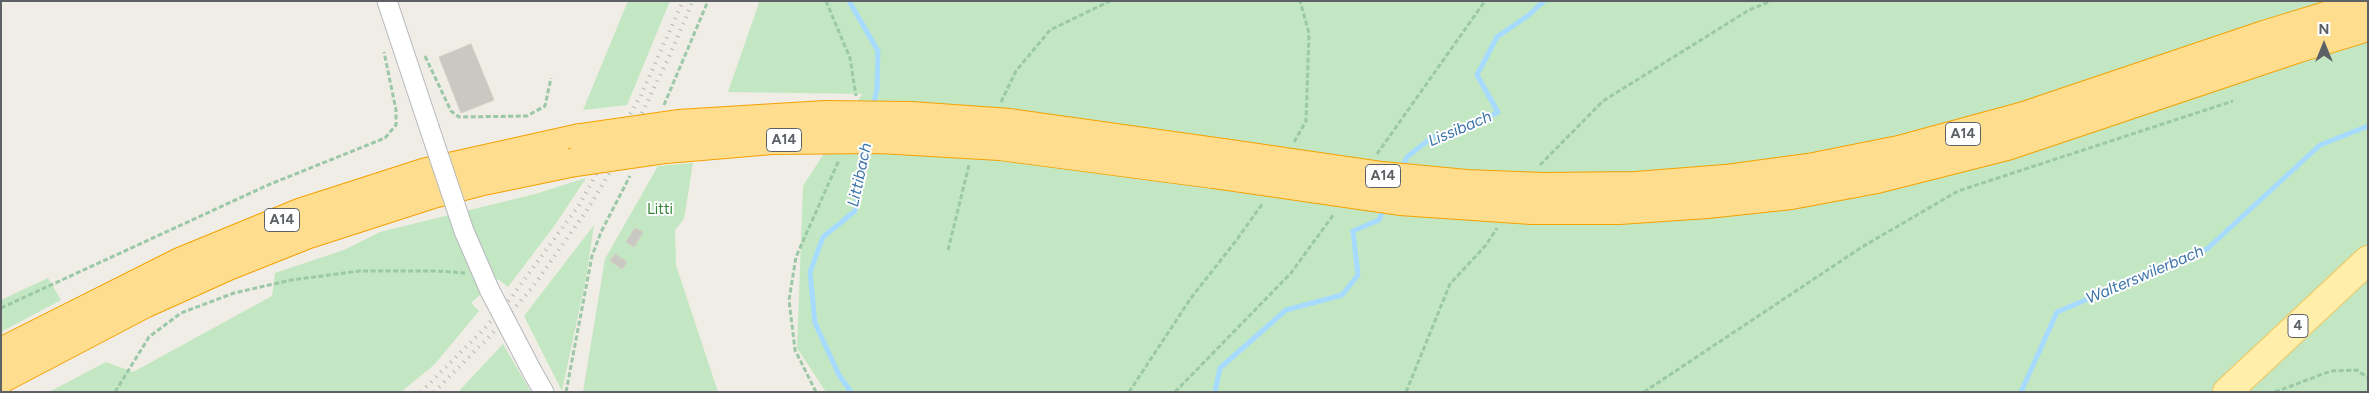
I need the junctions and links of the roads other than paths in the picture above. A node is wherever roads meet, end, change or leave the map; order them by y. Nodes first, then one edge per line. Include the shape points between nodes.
1 (387, 1) edge
2 (2368, 3) edge
3 (2368, 27) edge
4 (1005, 134) junction
5 (1537, 199) junction
6 (2368, 260) edge
7 (1, 352) edge
8 (1, 378) edge
9 (544, 392) edge
10 (2227, 392) edge

1 - 9 street, bridge via 464,231 487,283
2 - 5 highway, A14 via 2032,113 1899,150 1814,167 1726,179 1636,186
3 - 5 highway, A14 via 2016,143 1877,179 1791,195 1619,210
4 - 5 highway, A14, bridge via 1218,164 1400,200
4 - 7 highway, A14, bridge via 911,116 817,115 678,124 580,138 423,173 302,212 180,262
4 - 8 highway, A14, bridge via 772,140 666,149 570,163 483,181 306,235 162,296
6 - 10 main road, 4

